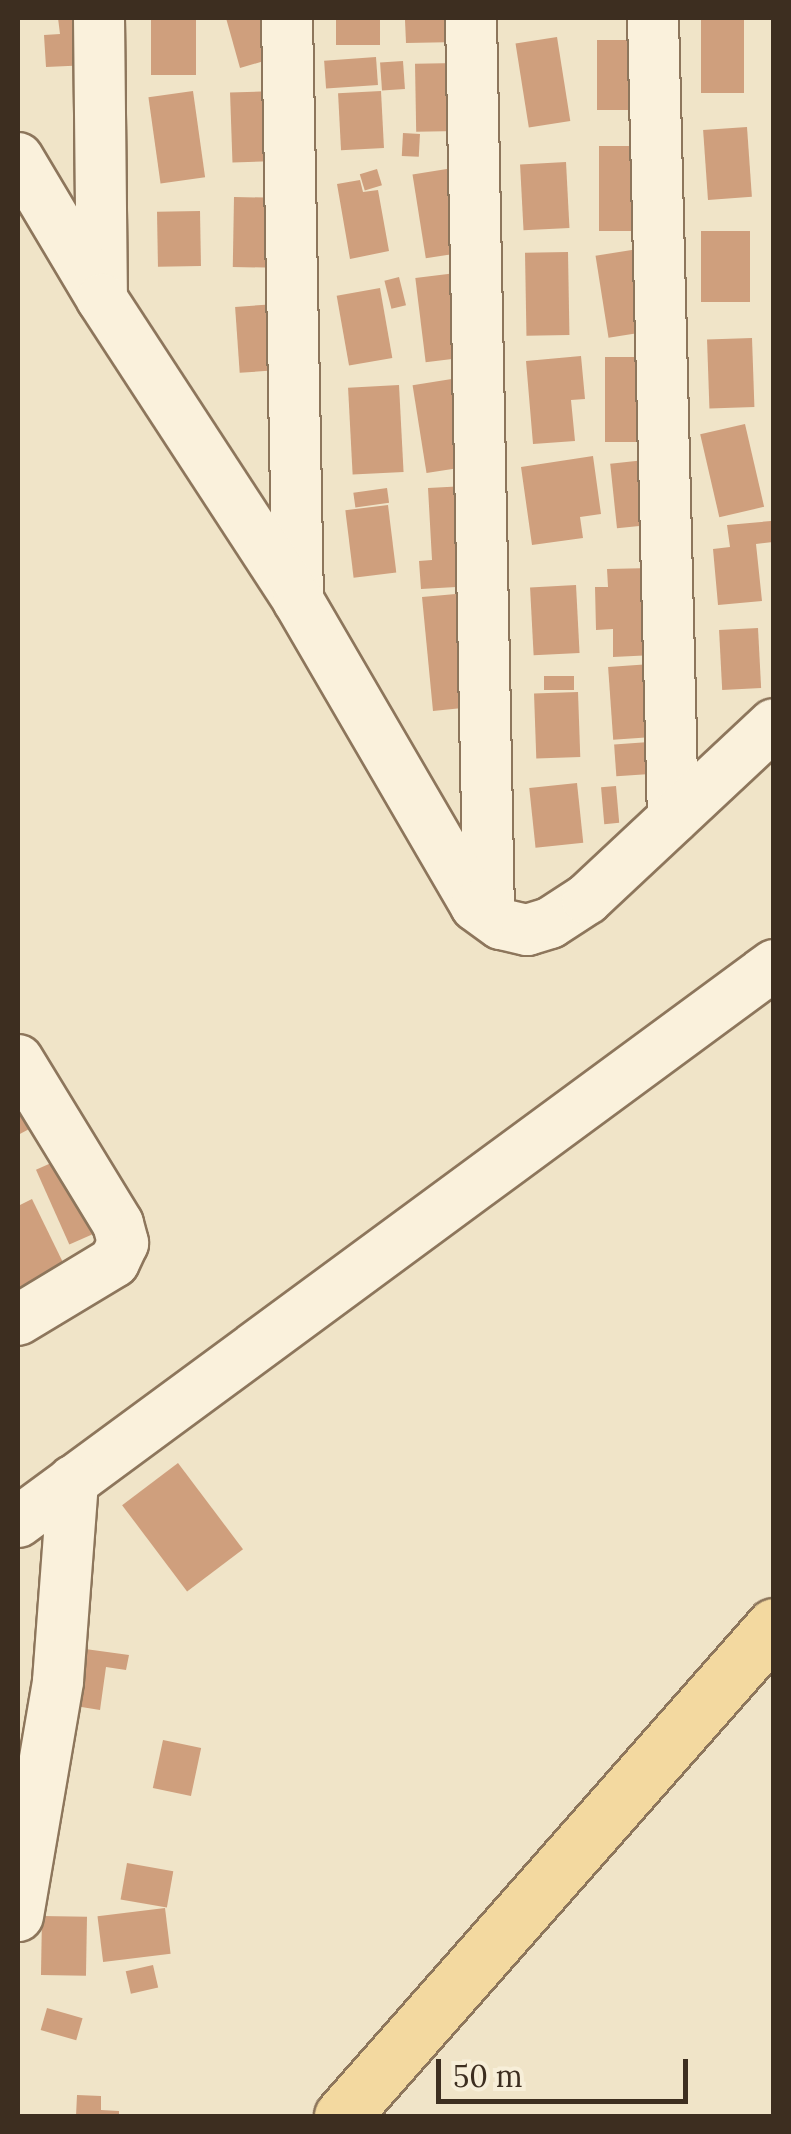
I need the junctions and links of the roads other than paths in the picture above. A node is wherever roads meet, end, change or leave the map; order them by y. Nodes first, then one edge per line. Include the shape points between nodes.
1 (99, 18) edge
2 (287, 18) edge
3 (471, 18) edge
4 (653, 18) edge
5 (18, 158) edge
6 (102, 299) junction
7 (298, 600) junction
8 (774, 724) edge
9 (673, 818) junction
10 (488, 914) junction
11 (774, 964) edge
12 (18, 1060) edge
13 (18, 1320) edge
14 (73, 1481) junction
15 (18, 1522) edge
16 (774, 1626) edge
17 (18, 1916) edge
18 (342, 2116) edge

1 - 6 street
2 - 7 street
3 - 10 street
4 - 9 street
5 - 6 street
6 - 7 street
7 - 10 street via 476,906
8 - 9 street
9 - 10 street via 586,899 550,923 526,930
11 - 14 street
12 - 13 street via 118,1224 123,1244 114,1262
14 - 15 street
14 - 17 street via 58,1681
16 - 18 main road

